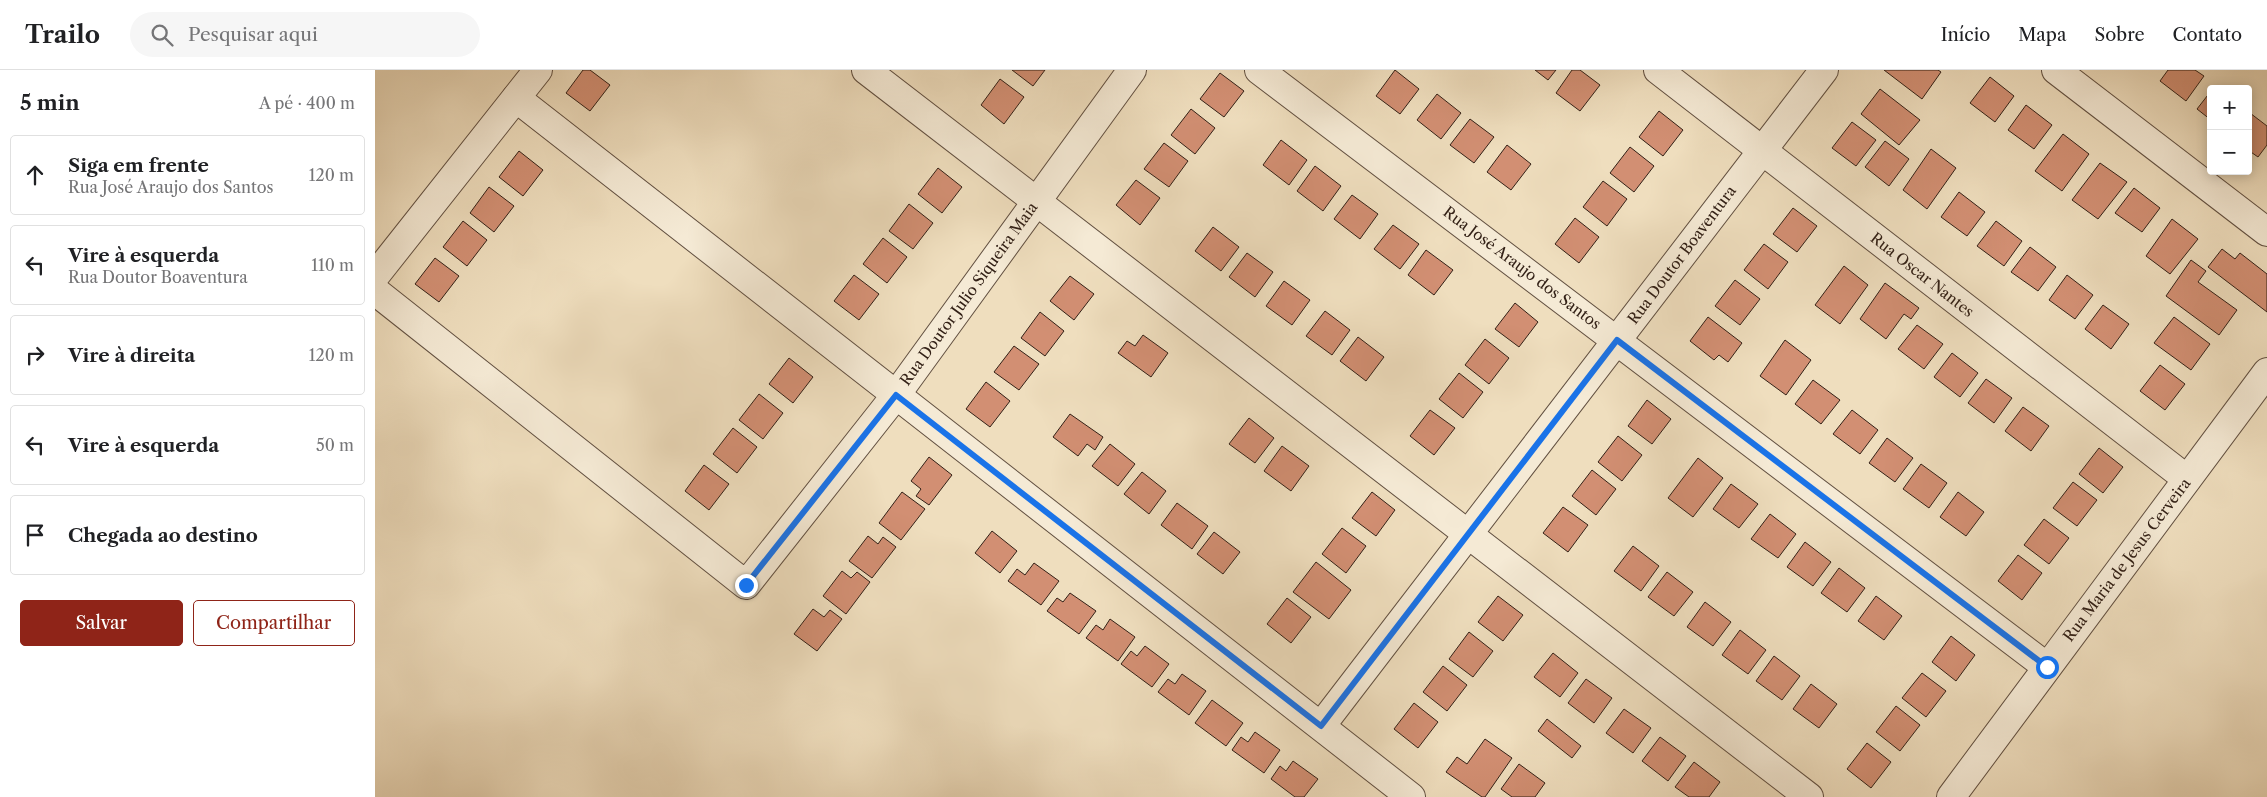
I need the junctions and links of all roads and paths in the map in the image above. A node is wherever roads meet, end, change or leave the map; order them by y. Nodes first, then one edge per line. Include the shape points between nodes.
1 (538, 70) edge
2 (866, 70) edge
3 (1132, 70) edge
4 (1259, 70) edge
5 (1658, 70) edge
6 (1824, 70) edge
7 (2056, 70) edge
8 (516, 98) junction
9 (1762, 151) junction
10 (1035, 202) junction
11 (2267, 232) edge
12 (375, 276) edge
13 (375, 291) edge
14 (1617, 340) junction
15 (2267, 372) edge
16 (896, 395) junction
17 (2187, 479) junction
18 (1469, 534) junction
19 (2047, 667) junction
20 (1321, 726) junction
21 (1411, 797) edge
22 (1809, 797) edge
23 (1951, 797) edge

1 - 8 street
2 - 10 street
3 - 10 street, Rua Doutor Julio Siqueira Maia
4 - 14 street, Rua José Araujo dos Santos
5 - 9 street, Rua Oscar Nantes
6 - 9 street, Rua Doutor Boaventura
7 - 11 street
8 - 12 street
8 - 16 street
9 - 14 street, Rua Doutor Boaventura
9 - 17 street, Rua Oscar Nantes
10 - 16 street, Rua Doutor Julio Siqueira Maia
10 - 18 street
13 - 16 street, Rua Doutor Julio Siqueira Maia via 746,585
14 - 18 street, Rua Doutor Boaventura
14 - 19 street, Rua José Araujo dos Santos
15 - 17 street, Rua Maria de Jesus Cerveira
16 - 20 street
17 - 19 street, Rua Maria de Jesus Cerveira
18 - 20 street, Rua Doutor Boaventura
18 - 22 street
19 - 23 street, Rua Maria de Jesus Cerveira
20 - 21 street

